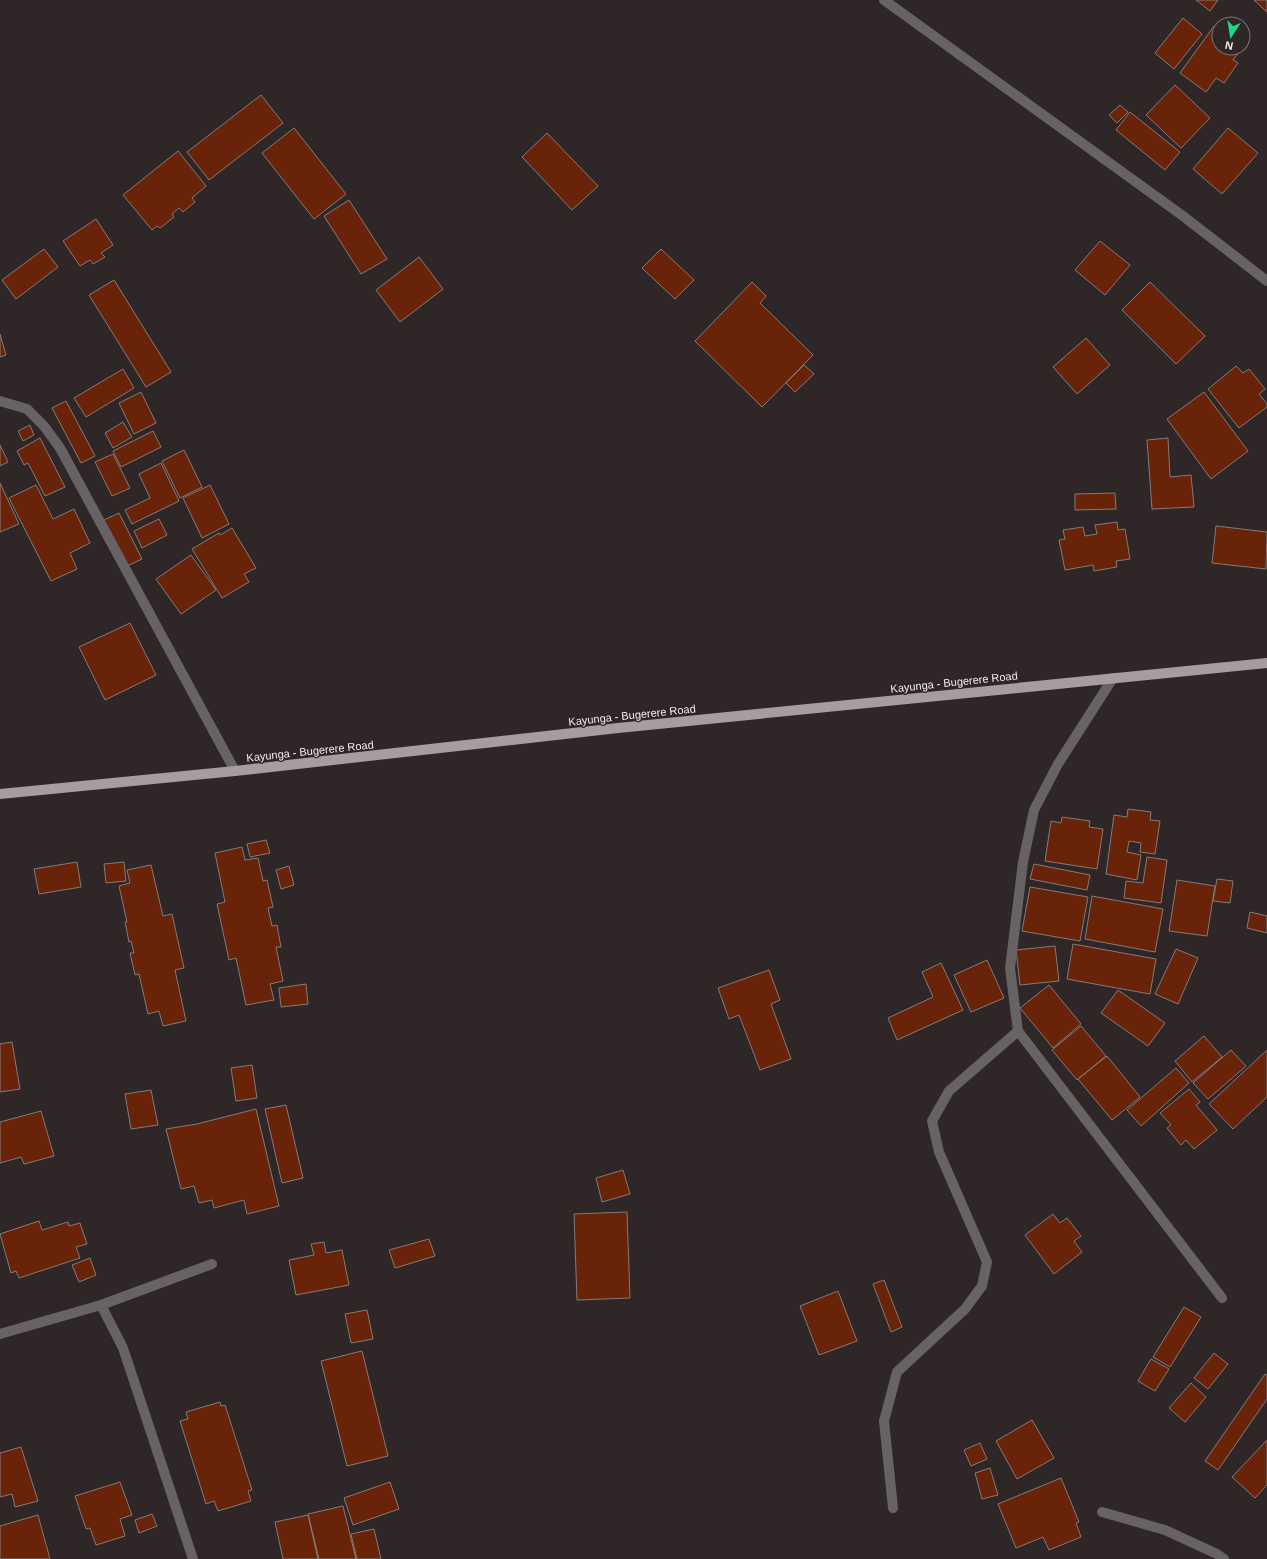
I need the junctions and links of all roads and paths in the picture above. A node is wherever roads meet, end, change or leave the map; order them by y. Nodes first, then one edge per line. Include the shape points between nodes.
1 (884, 0) edge
2 (1267, 281) edge
3 (0, 402) edge
4 (1267, 663) edge
5 (1113, 678) junction
6 (235, 771) junction
7 (0, 794) edge
8 (1018, 1030) junction
9 (212, 1264) dead end
10 (1222, 1298) dead end
11 (101, 1306) junction
12 (0, 1334) edge
13 (893, 1508) dead end
14 (1102, 1512) dead end
15 (193, 1559) edge
16 (1224, 1559) edge

1 - 2 street via 1183,216
3 - 6 street via 27,409 60,448
4 - 5 main road, Kayunga - Bugerere Road
5 - 6 main road, Kayunga - Bugerere Road via 618,728
5 - 8 street via 1058,764 1034,810 1023,862 1010,968
6 - 7 main road, Kayunga - Bugerere Road
8 - 10 street
8 - 13 street via 949,1091 932,1121 939,1152 987,1262 982,1286 965,1309 897,1372 884,1422
9 - 11 street
11 - 12 street
11 - 15 street via 123,1348
14 - 16 street via 1165,1530

